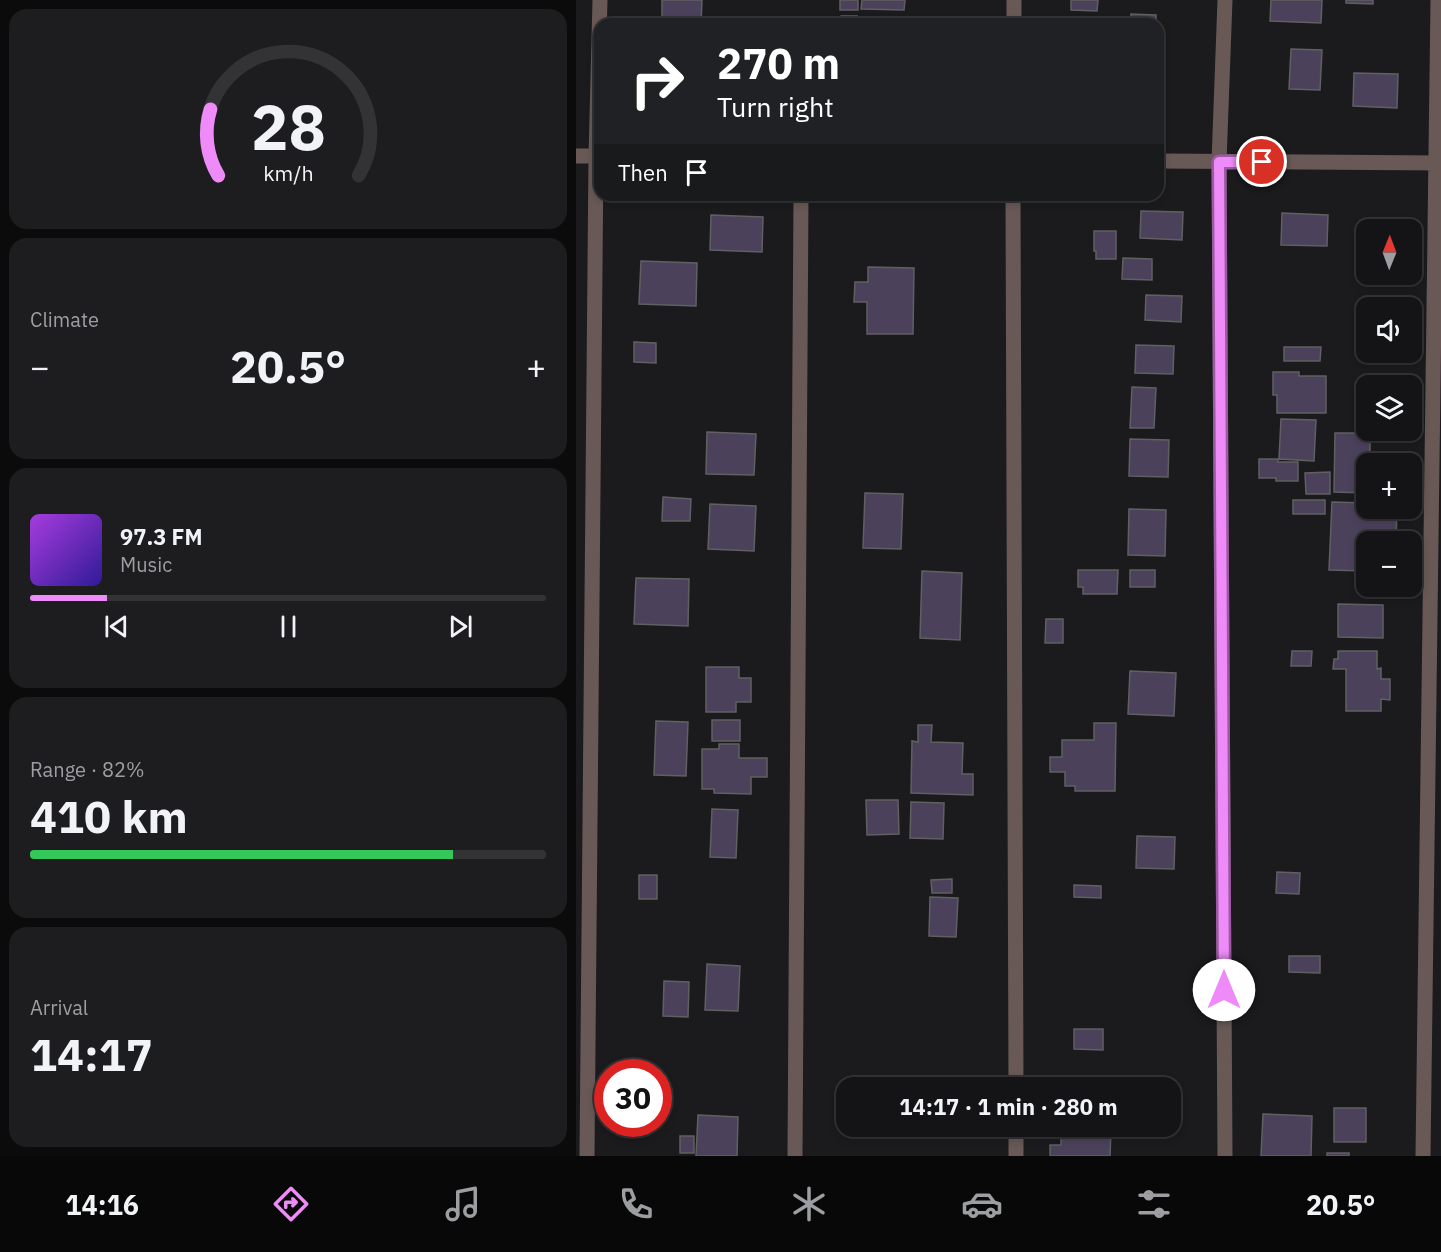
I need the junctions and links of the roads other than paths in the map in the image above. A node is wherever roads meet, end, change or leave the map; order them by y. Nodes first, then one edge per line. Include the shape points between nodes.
1 (600, 0) edge
2 (1014, 0) edge
3 (1225, 0) edge
4 (1438, 0) edge
5 (600, 18) edge
6 (1014, 18) edge
7 (576, 156) edge
8 (594, 156) edge
9 (1164, 161) edge
10 (1219, 162) junction
11 (1438, 163) edge
12 (598, 201) edge
13 (801, 201) edge
14 (1013, 201) edge
15 (1016, 1077) edge
16 (1016, 1137) edge
17 (587, 1156) edge
18 (795, 1156) edge
19 (1016, 1156) edge
20 (1225, 1156) edge
21 (1423, 1156) edge

1 - 5 street
2 - 6 street
3 - 10 street
4 - 11 street
7 - 8 street
9 - 10 street
10 - 11 street
10 - 20 street
11 - 21 street
12 - 17 street
13 - 18 street
14 - 15 street
16 - 19 street

